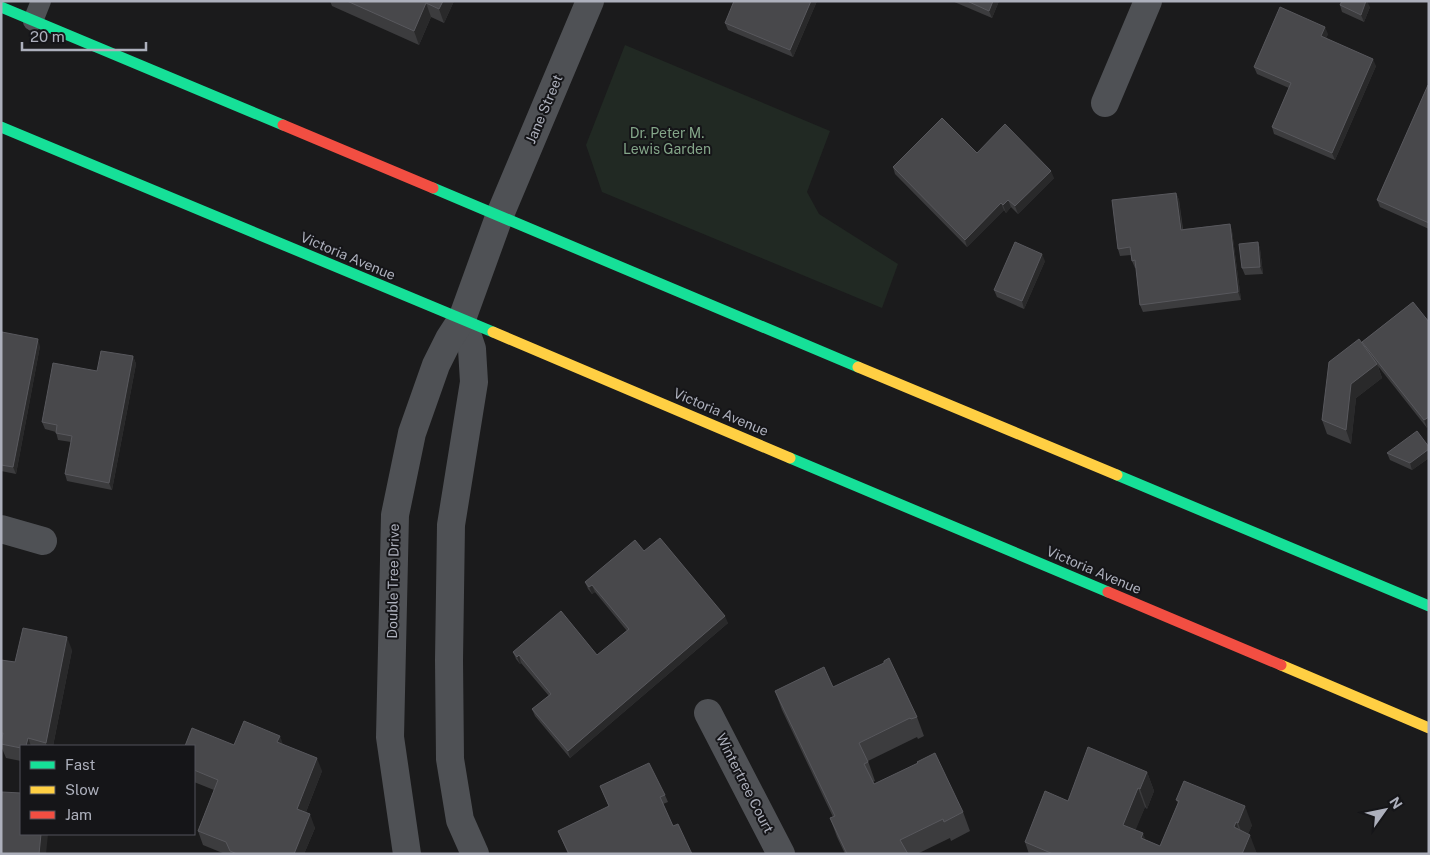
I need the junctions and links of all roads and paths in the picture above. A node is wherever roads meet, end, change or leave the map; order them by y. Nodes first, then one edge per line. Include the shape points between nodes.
1 (41, 1) edge
2 (590, 1) edge
3 (1148, 1) edge
4 (1, 7) edge
5 (33, 21) junction
6 (1105, 104) dead end
7 (1, 127) edge
8 (500, 216) junction
9 (462, 319) junction
10 (1, 529) edge
11 (43, 541) dead end
12 (1429, 606) edge
13 (708, 713) dead end
14 (1429, 728) edge
15 (408, 854) edge
16 (475, 854) edge
17 (781, 854) edge

1 - 5 lane
2 - 8 street, Jane Street
3 - 6 street
4 - 5 main road
5 - 8 main road
7 - 9 main road, Victoria Avenue
8 - 9 street, Double Tree Drive
8 - 12 main road
9 - 14 main road, Victoria Avenue
9 - 15 street, Double Tree Drive via 436,364 412,433 395,515 390,737
9 - 16 street via 472,349 474,382 451,525 450,759 460,820
10 - 11 street
13 - 17 street, Wintertree Court

